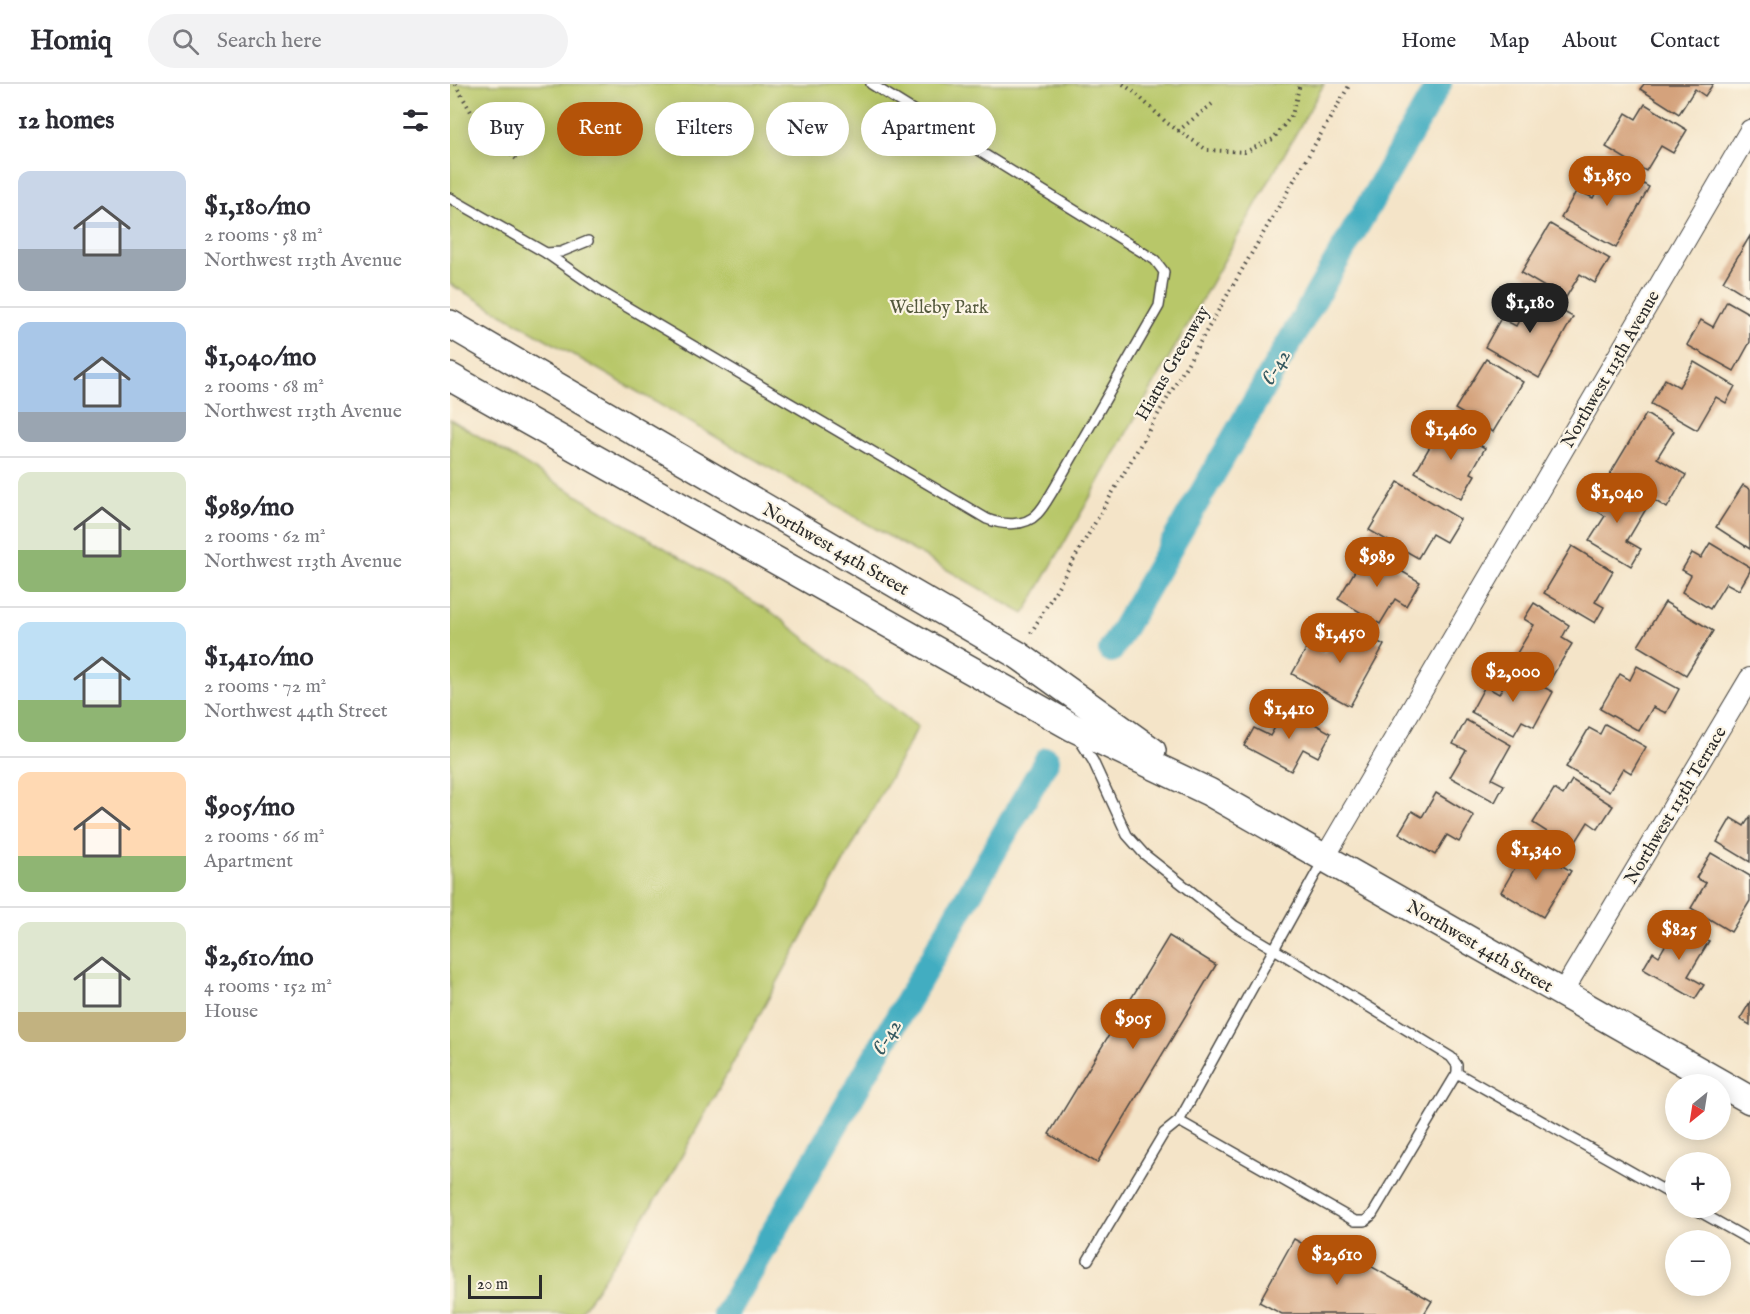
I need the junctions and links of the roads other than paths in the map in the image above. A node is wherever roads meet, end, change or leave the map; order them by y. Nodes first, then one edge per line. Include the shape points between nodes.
1 (871, 84) edge
2 (1750, 130) edge
3 (450, 198) edge
4 (588, 241) dead end
5 (546, 253) junction
6 (450, 324) edge
7 (450, 377) edge
8 (1750, 678) edge
9 (1072, 727) junction
10 (1209, 792) junction
11 (1325, 857) junction
12 (1274, 949) junction
13 (1562, 993) junction
14 (1457, 1073) junction
15 (1750, 1100) edge
16 (1179, 1121) junction
17 (1665, 1191) edge
18 (1711, 1218) edge
19 (1750, 1240) edge
20 (1088, 1260) dead end

1 - 5 lane via 1155,260 1164,272 1159,306 1036,515 1002,525 987,519 615,300
2 - 11 street, Northwest 113th Avenue
3 - 5 lane
4 - 5 lane via 561,252
6 - 10 street, Northwest 44th Street via 1018,655
7 - 9 street, Northwest 44th Street
8 - 13 street, Northwest 113th Terrace
9 - 10 street, Northwest 44th Street
9 - 12 lane via 1093,761 1127,835 1144,854 1235,926
10 - 11 street, Northwest 44th Street
11 - 12 lane
11 - 13 street, Northwest 44th Street
12 - 14 lane via 1451,1057
12 - 16 lane
13 - 15 street, Northwest 44th Street
14 - 16 lane via 1365,1221 1355,1221
14 - 17 lane
16 - 20 lane via 1164,1133
18 - 19 lane

